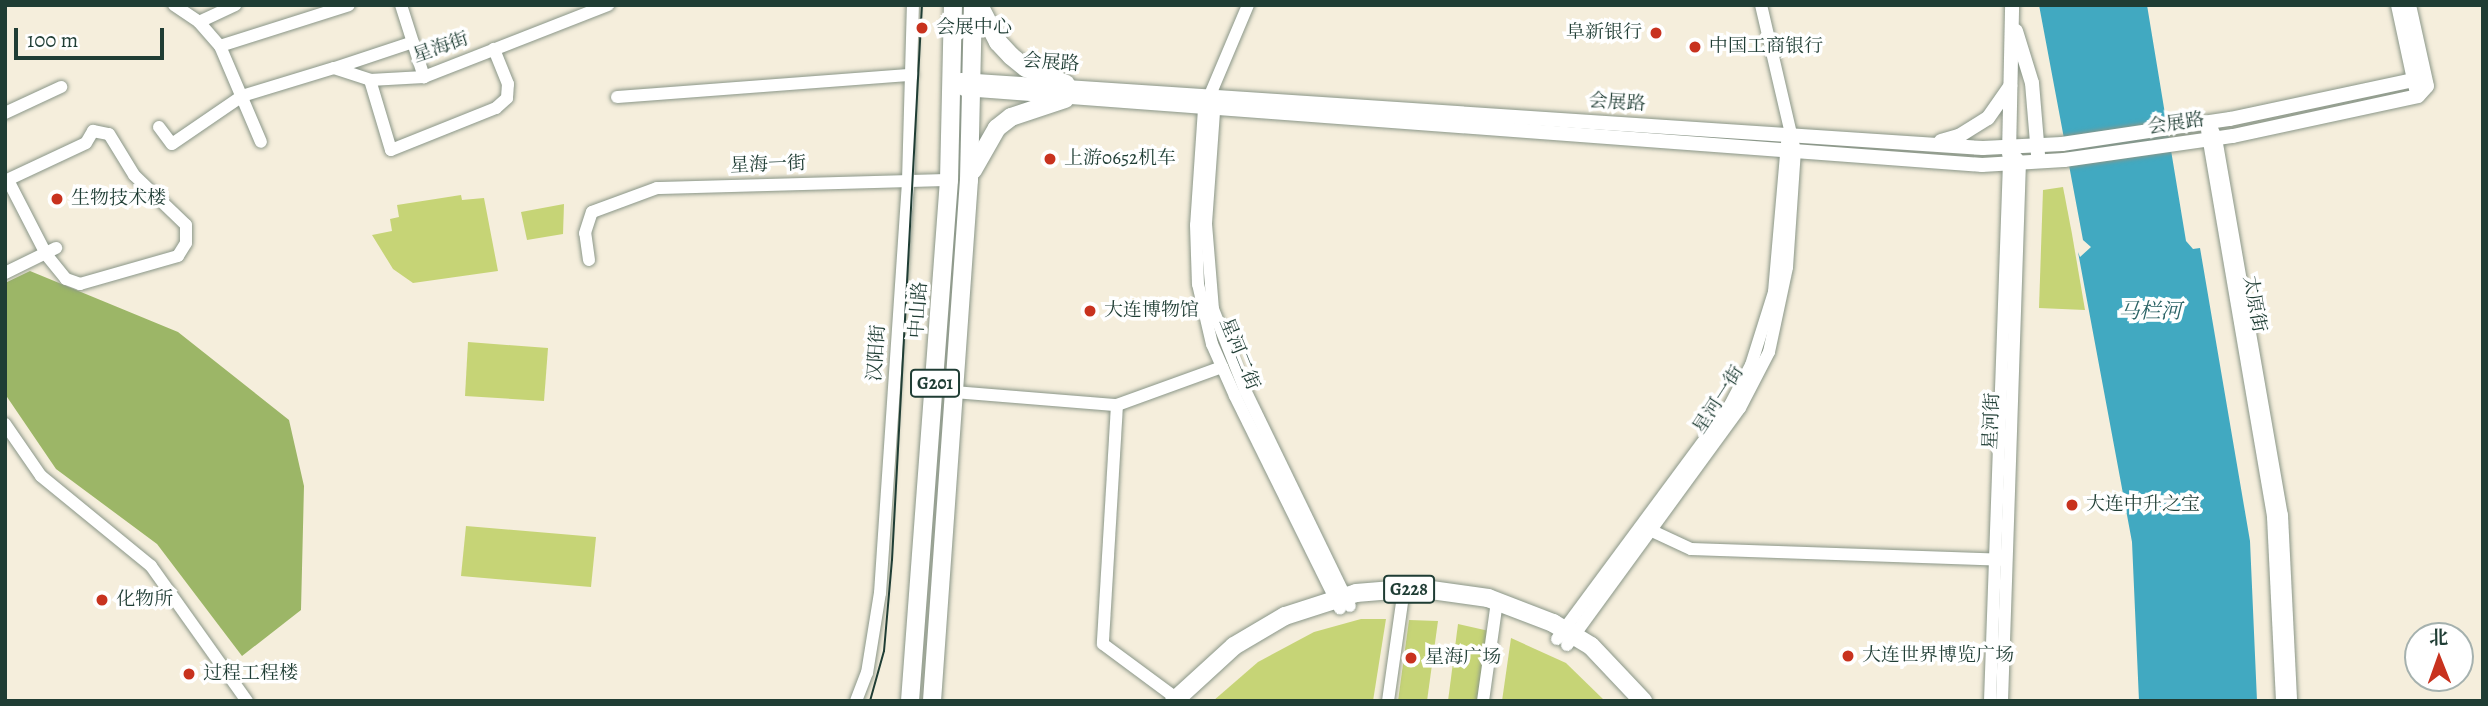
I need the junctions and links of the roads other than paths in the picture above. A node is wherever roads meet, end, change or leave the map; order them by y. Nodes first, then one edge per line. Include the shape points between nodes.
1 (174, 5) edge
2 (235, 5) edge
3 (349, 5) edge
4 (401, 5) edge
5 (608, 5) edge
6 (913, 5) edge
7 (953, 5) edge
8 (973, 5) edge
9 (979, 5) edge
10 (1248, 5) edge
11 (1761, 5) edge
12 (2012, 5) edge
13 (2398, 5) edge
14 (2409, 5) edge
15 (199, 22) junction
16 (2014, 27) junction
17 (413, 42) junction
18 (220, 46) junction
19 (494, 49) junction
20 (334, 68) junction
21 (912, 75) junction
22 (424, 77) junction
23 (370, 80) junction
24 (951, 82) junction
25 (2012, 82) junction
26 (971, 84) junction
27 (61, 87) dead end
28 (2419, 87) junction
29 (1066, 91) junction
30 (1214, 94) junction
31 (242, 96) junction
32 (617, 97) dead end
33 (1210, 109) junction
34 (5, 113) edge
35 (2209, 122) junction
36 (159, 127) dead end
37 (1788, 134) junction
38 (2211, 139) junction
39 (261, 142) dead end
40 (1920, 144) junction
41 (2037, 145) junction
42 (2010, 147) junction
43 (1790, 151) junction
44 (2038, 161) junction
45 (2015, 163) junction
46 (6, 180) edge
47 (949, 180) junction
48 (969, 180) junction
49 (908, 181) junction
50 (51, 251) junction
51 (589, 260) dead end
52 (5, 273) edge
53 (1222, 367) junction
54 (954, 392) junction
55 (1117, 405) junction
56 (5, 424) edge
57 (1650, 530) junction
58 (2001, 560) junction
59 (1404, 594) junction
60 (1342, 602) junction
61 (1497, 606) junction
62 (1565, 637) junction
63 (912, 695) edge
64 (1180, 700) edge
65 (247, 701) edge
66 (856, 701) edge
67 (932, 701) edge
68 (1388, 701) edge
69 (1483, 701) edge
70 (1629, 701) edge
71 (1643, 701) edge
72 (1990, 701) edge
73 (2002, 701) edge
74 (2282, 701) edge
75 (2291, 701) edge

1 - 15 street
2 - 15 street
3 - 18 street
4 - 17 street
5 - 19 street, 星海街
6 - 21 street, 汉阳街
7 - 24 highway, 中山路 / G201
8 - 26 highway, G201
9 - 29 highway via 998,42 1011,56
10 - 30 street, 星河二街
11 - 37 street, 星河一街
12 - 16 main road, 星河街
13 - 28 main road
14 - 28 main road
15 - 18 street
16 - 25 main road, 星河街
16 - 41 main road, 星河街 via 2032,83
17 - 20 street
17 - 22 street
18 - 31 street
19 - 22 street, 星海街
19 - 23 street via 508,85 507,98 496,108 391,150
20 - 23 street, 星海街
20 - 31 street
21 - 32 street
21 - 49 street, 汉阳街
22 - 23 street, 星海街
24 - 26 main road, 会展路
24 - 47 highway, 中山路 / G201
25 - 40 main road via 2001,104 1974,129
25 - 42 main road, 星河街
26 - 29 main road, 会展路
26 - 48 highway, G201
27 - 34 street
28 - 35 main road
28 - 38 main road
29 - 30 main road, 会展路
29 - 33 main road, 会展路
29 - 48 highway via 997,128
30 - 33 street, 星河二街
30 - 37 main road, 会展路
31 - 36 street via 172,144
31 - 39 street
33 - 43 main road, 会展路
33 - 53 street, 星河二街 via 1195,251 1203,313
33 - 60 street, 星河二街 via 1206,224 1213,309
35 - 38 street, 会展路
35 - 41 main road, 会展路
37 - 40 main road, 会展路
37 - 43 street, 星河一街
38 - 44 main road, 会展路
38 - 74 street, 太原街 via 2273,517
38 - 75 street, 太原街 via 2282,515
40 - 42 main road, 会展路
41 - 42 main road, 会展路
41 - 44 main road, 星河街
42 - 45 main road, 星河街
43 - 45 main road, 会展路
43 - 57 street, 星河一街 via 1787,267 1769,352 1740,408
43 - 62 street, 星河一街 via 1774,292 1751,365 1730,405
44 - 45 main road, 会展路
45 - 58 street, 星河街
46 - 50 street
46 - 50 street via 86,143 93,131 109,134 134,175 186,225 186,243 178,256 80,284 66,279
47 - 49 street, 星海一街
47 - 63 highway, 中山路 / G201
48 - 54 highway, G201
49 - 51 street, 星海一街 via 657,188 592,212 584,233
49 - 66 street, 汉阳街 via 880,593 867,673
50 - 52 street
53 - 55 street
53 - 60 street, 星河二街
54 - 55 street
54 - 67 highway, G201
55 - 64 street via 1103,644
56 - 65 street via 41,476 151,566
57 - 58 street via 1691,549
57 - 62 street, 星河一街
58 - 72 street, 星河街
58 - 73 street, 星河街
59 - 60 highway, G228
59 - 61 highway, G228 via 1452,591
59 - 68 street
60 - 64 highway, G228 via 1285,616 1249,635
61 - 62 highway, G228
61 - 69 street
62 - 70 highway, G228
62 - 71 highway, G228 via 1615,668

